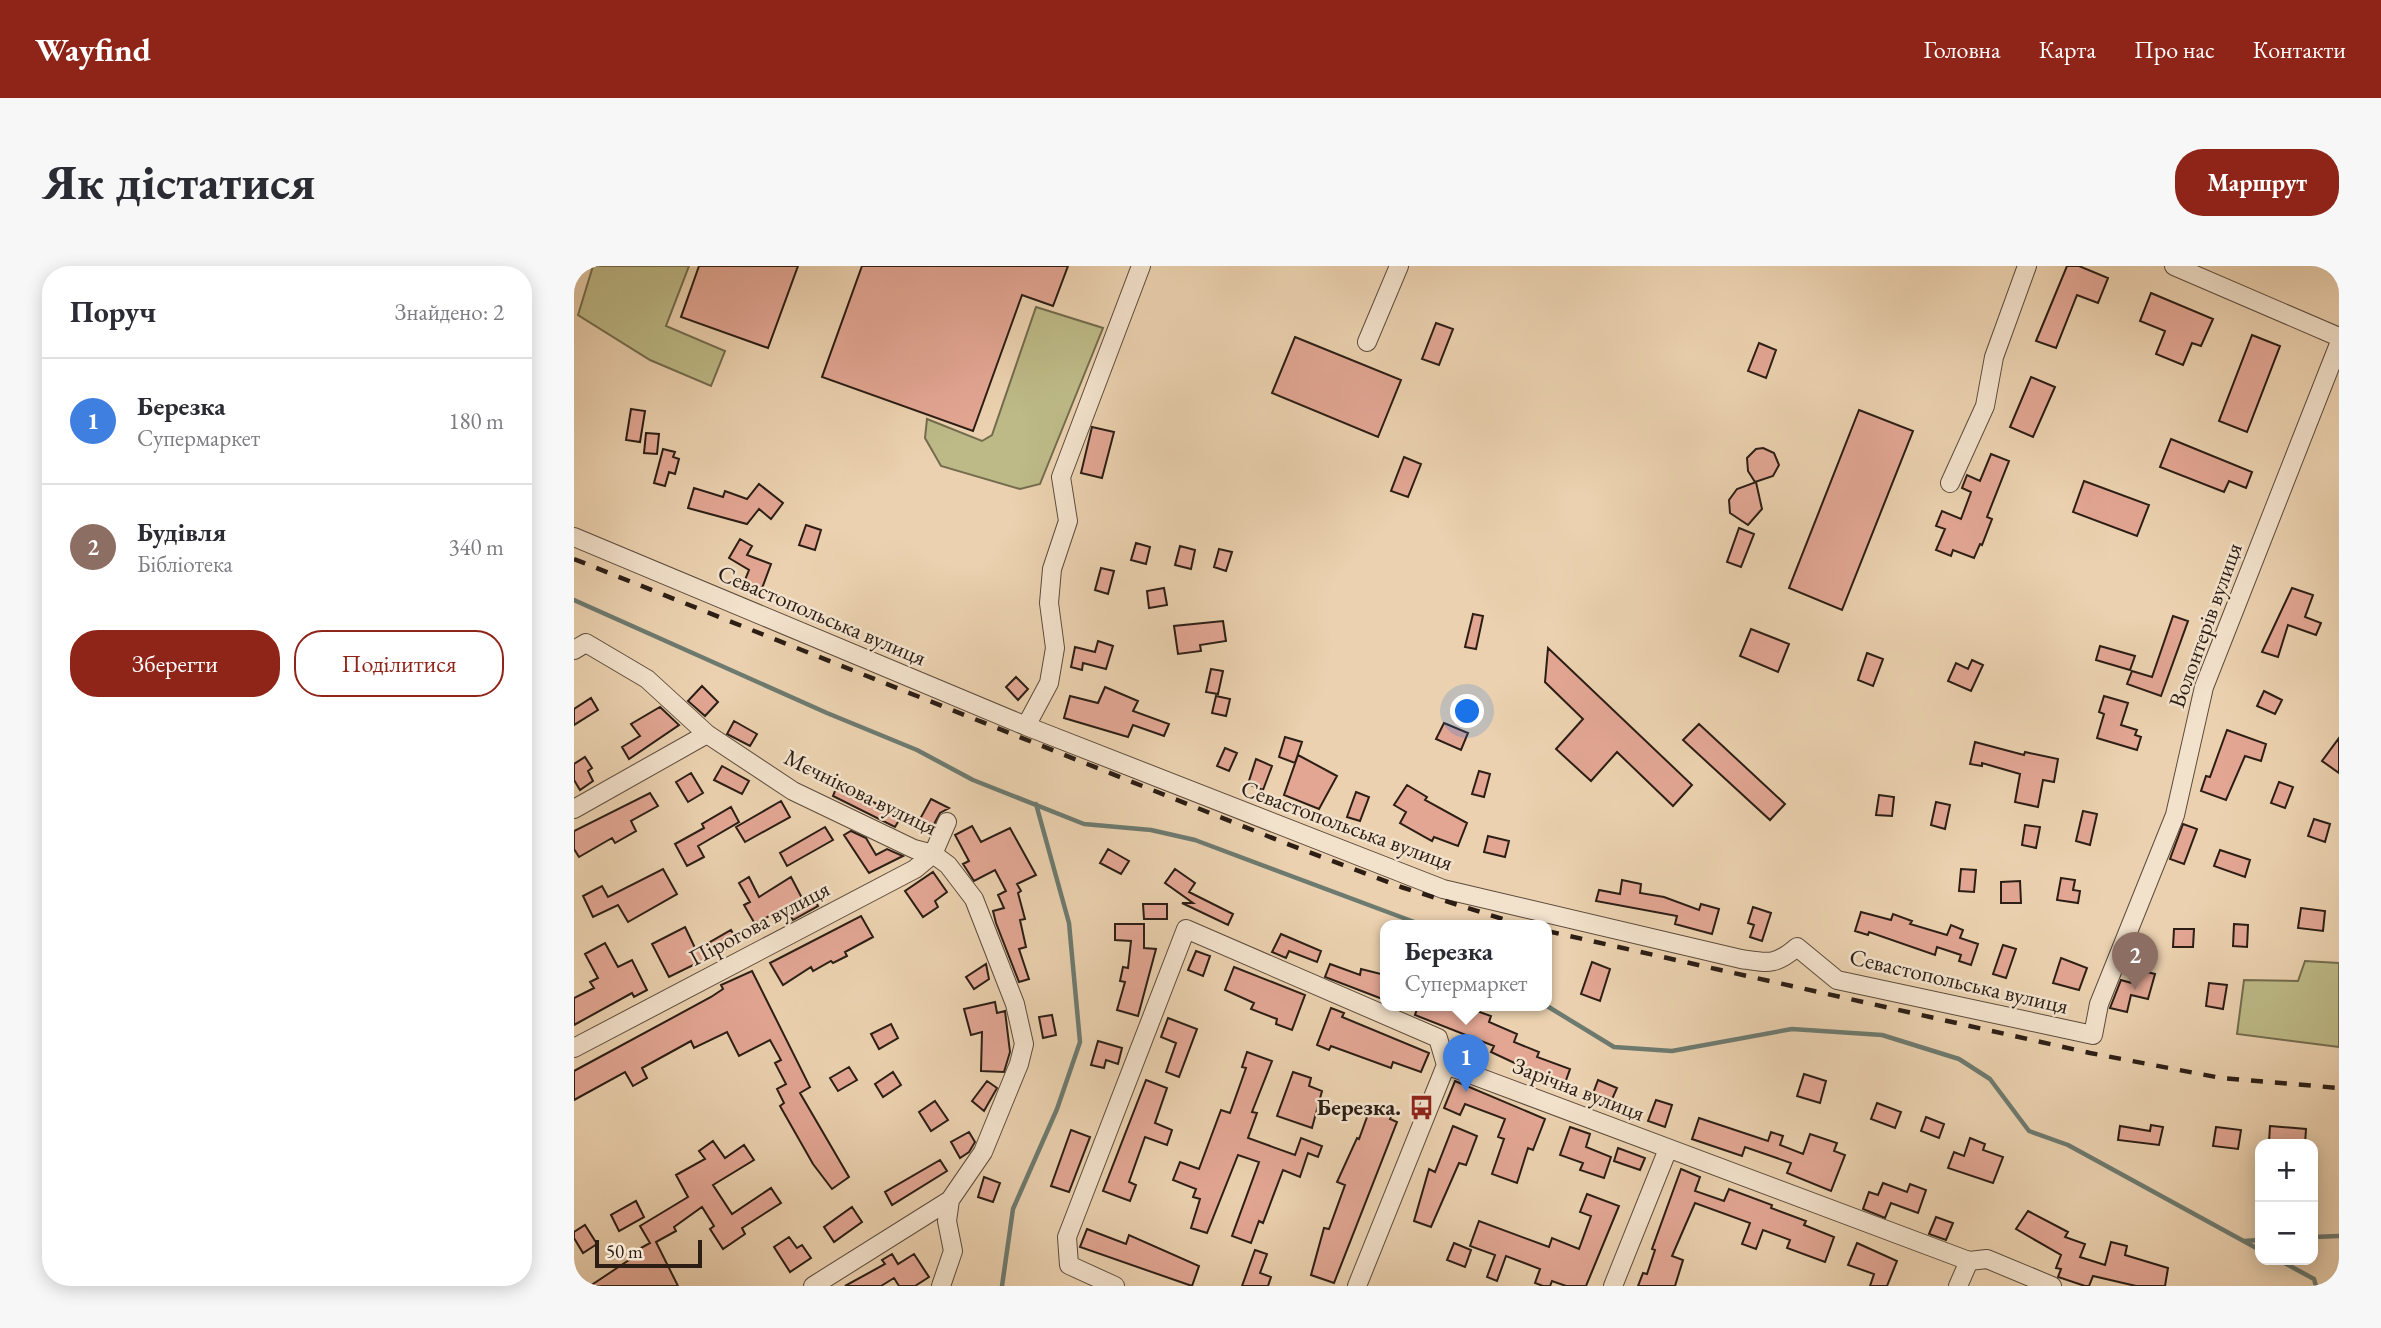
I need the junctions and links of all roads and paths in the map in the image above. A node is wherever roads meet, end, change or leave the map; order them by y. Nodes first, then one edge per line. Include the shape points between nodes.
1 (1141, 266) edge
2 (1399, 266) edge
3 (2027, 266) edge
4 (2174, 266) edge
5 (2339, 337) edge
6 (1367, 342) dead end
7 (2339, 344) edge
8 (1950, 483) dead end
9 (574, 537) edge
10 (580, 646) edge
11 (1026, 726) junction
12 (707, 734) junction
13 (574, 809) edge
14 (947, 822) dead end
15 (933, 854) junction
16 (2099, 1004) joint
17 (574, 1048) edge
18 (1446, 1065) junction
19 (1668, 1149) junction
20 (950, 1200) junction
21 (1969, 1261) junction
22 (813, 1286) edge
23 (941, 1286) edge
24 (1115, 1286) edge
25 (1357, 1286) edge
26 (1613, 1286) edge
27 (1958, 1286) edge
28 (2052, 1286) edge

1 - 11 street via 1061,477 1068,521 1052,569 1049,603 1055,648 1049,683
2 - 6 street
3 - 8 street via 1994,357 1985,406
4 - 5 street
7 - 16 street, Волонтерів вулиця via 2204,687 2175,815
9 - 11 street, Севастопольська вулиця
10 - 12 street, Мєчнікова вулиця via 647,679
11 - 16 street, Севастопольська вулиця via 1443,889 1751,961 1770,964 1797,947 1837,981 2093,1035
12 - 13 street
12 - 15 street, Мєчнікова вулиця via 793,790
14 - 15 street
15 - 17 street, Пірогова вулиця via 915,869
15 - 20 street, Мєчнікова вулиця via 948,865 974,899 1015,1004 1024,1044 983,1152
18 - 19 street, Зарічна вулиця
18 - 24 street via 1438,1038 1186,929 1067,1237 1069,1265
18 - 25 street
19 - 21 street, Зарічна вулиця
19 - 26 street
20 - 22 street
20 - 23 street via 947,1221 953,1251
21 - 27 street
21 - 28 street, Зарічна вулиця via 1987,1259

